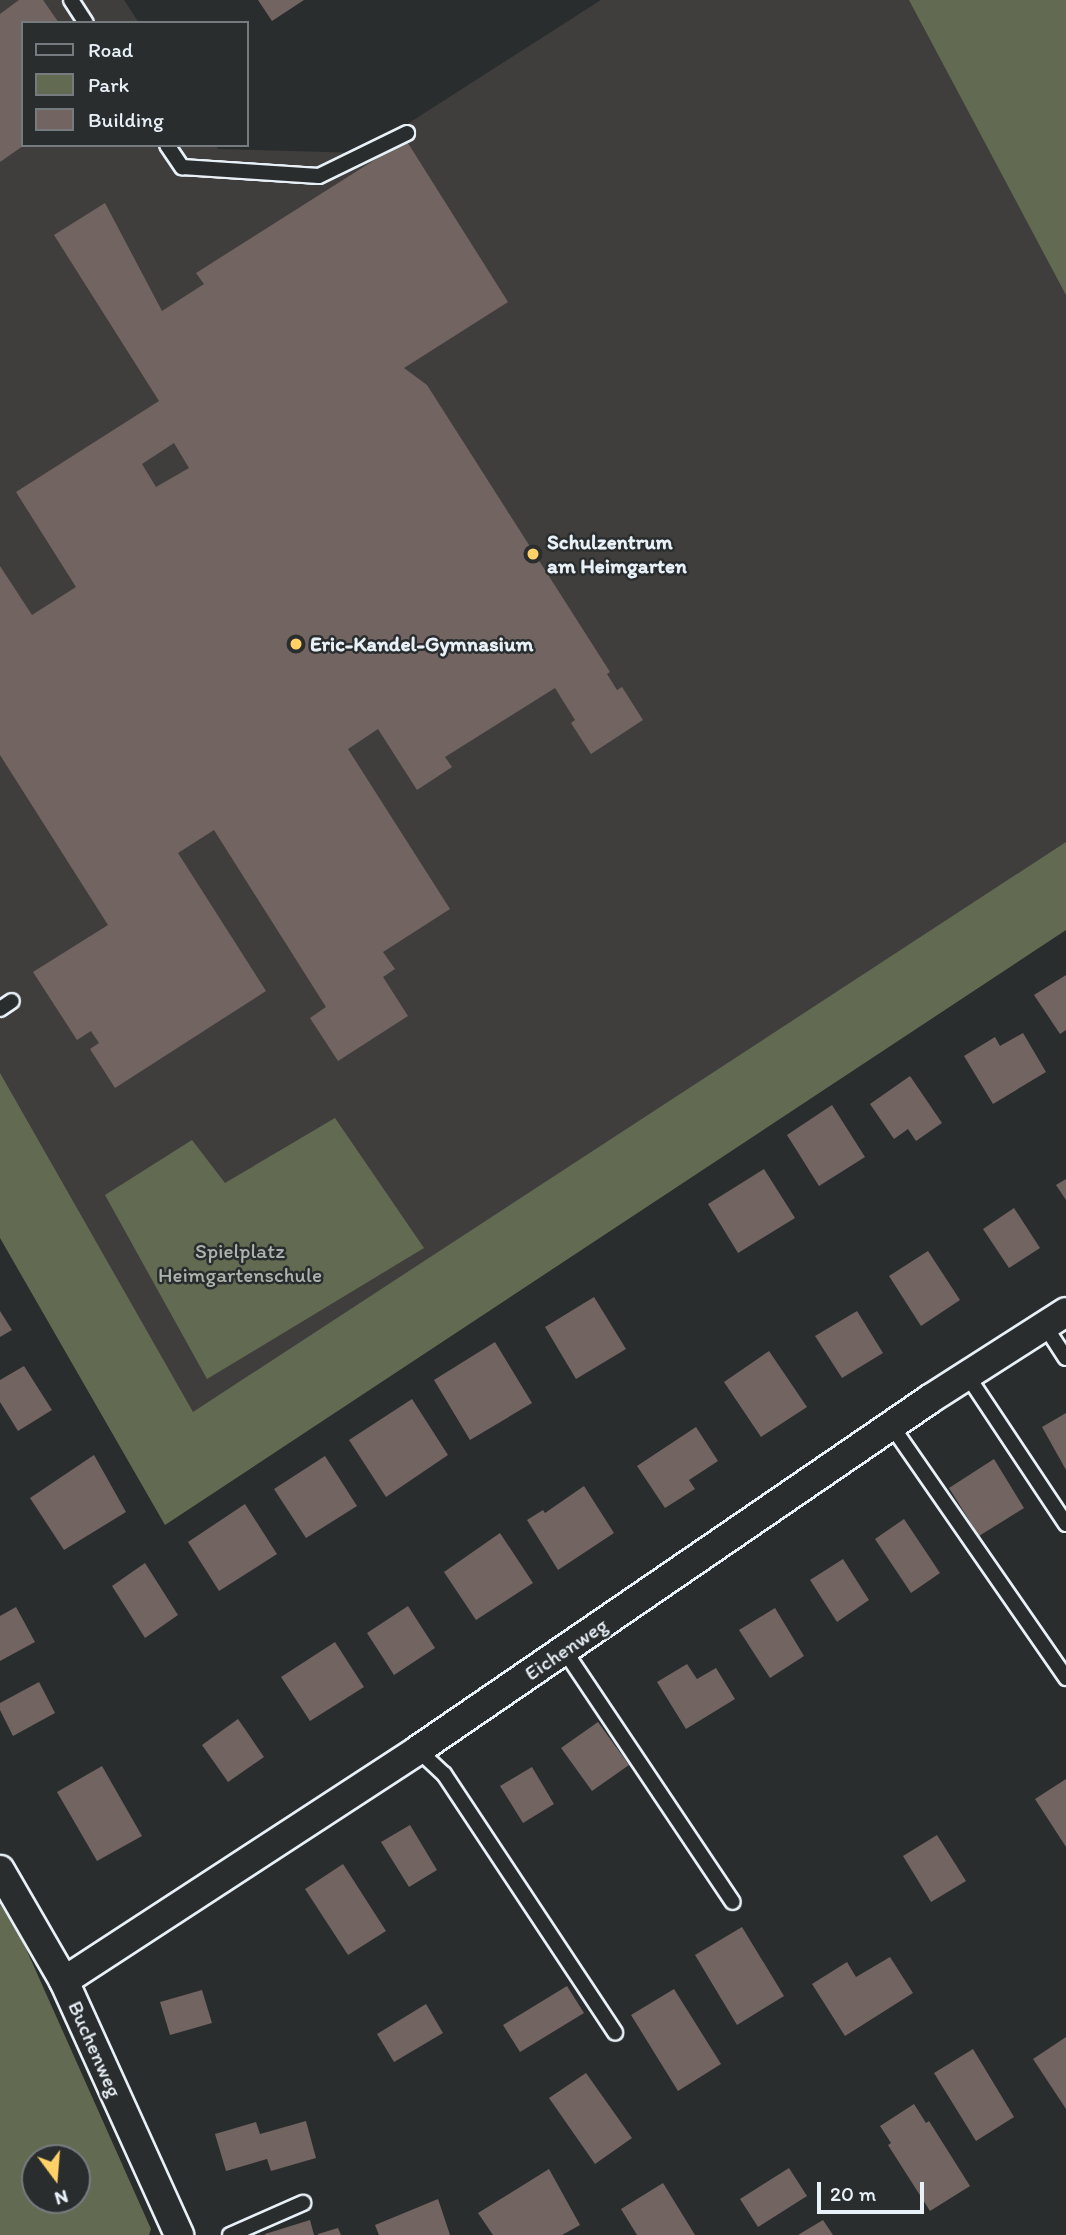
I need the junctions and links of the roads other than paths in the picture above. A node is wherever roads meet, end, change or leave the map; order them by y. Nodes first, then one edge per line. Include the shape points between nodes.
1 (71, 0) edge
2 (85, 21) edge
3 (407, 133) dead end
4 (168, 147) edge
5 (1055, 1319) edge
6 (1066, 1358) edge
7 (967, 1376) junction
8 (891, 1425) junction
9 (1066, 1524) edge
10 (564, 1650) junction
11 (1066, 1678) edge
12 (418, 1750) junction
13 (0, 1870) edge
14 (733, 1902) dead end
15 (64, 1981) junction
16 (615, 2032) dead end
17 (303, 2203) dead end
18 (178, 2235) edge
19 (230, 2235) edge

1 - 2 lane
3 - 4 lane via 319,176 182,167
5 - 6 lane
5 - 7 street, Eichenweg
7 - 8 street, Eichenweg
7 - 9 lane
8 - 10 street, Eichenweg
8 - 11 lane
10 - 12 street, Eichenweg
10 - 14 lane
12 - 15 street, Eichenweg
12 - 16 lane via 444,1774
13 - 15 street, Buchenweg
15 - 18 street, Buchenweg
17 - 19 lane

